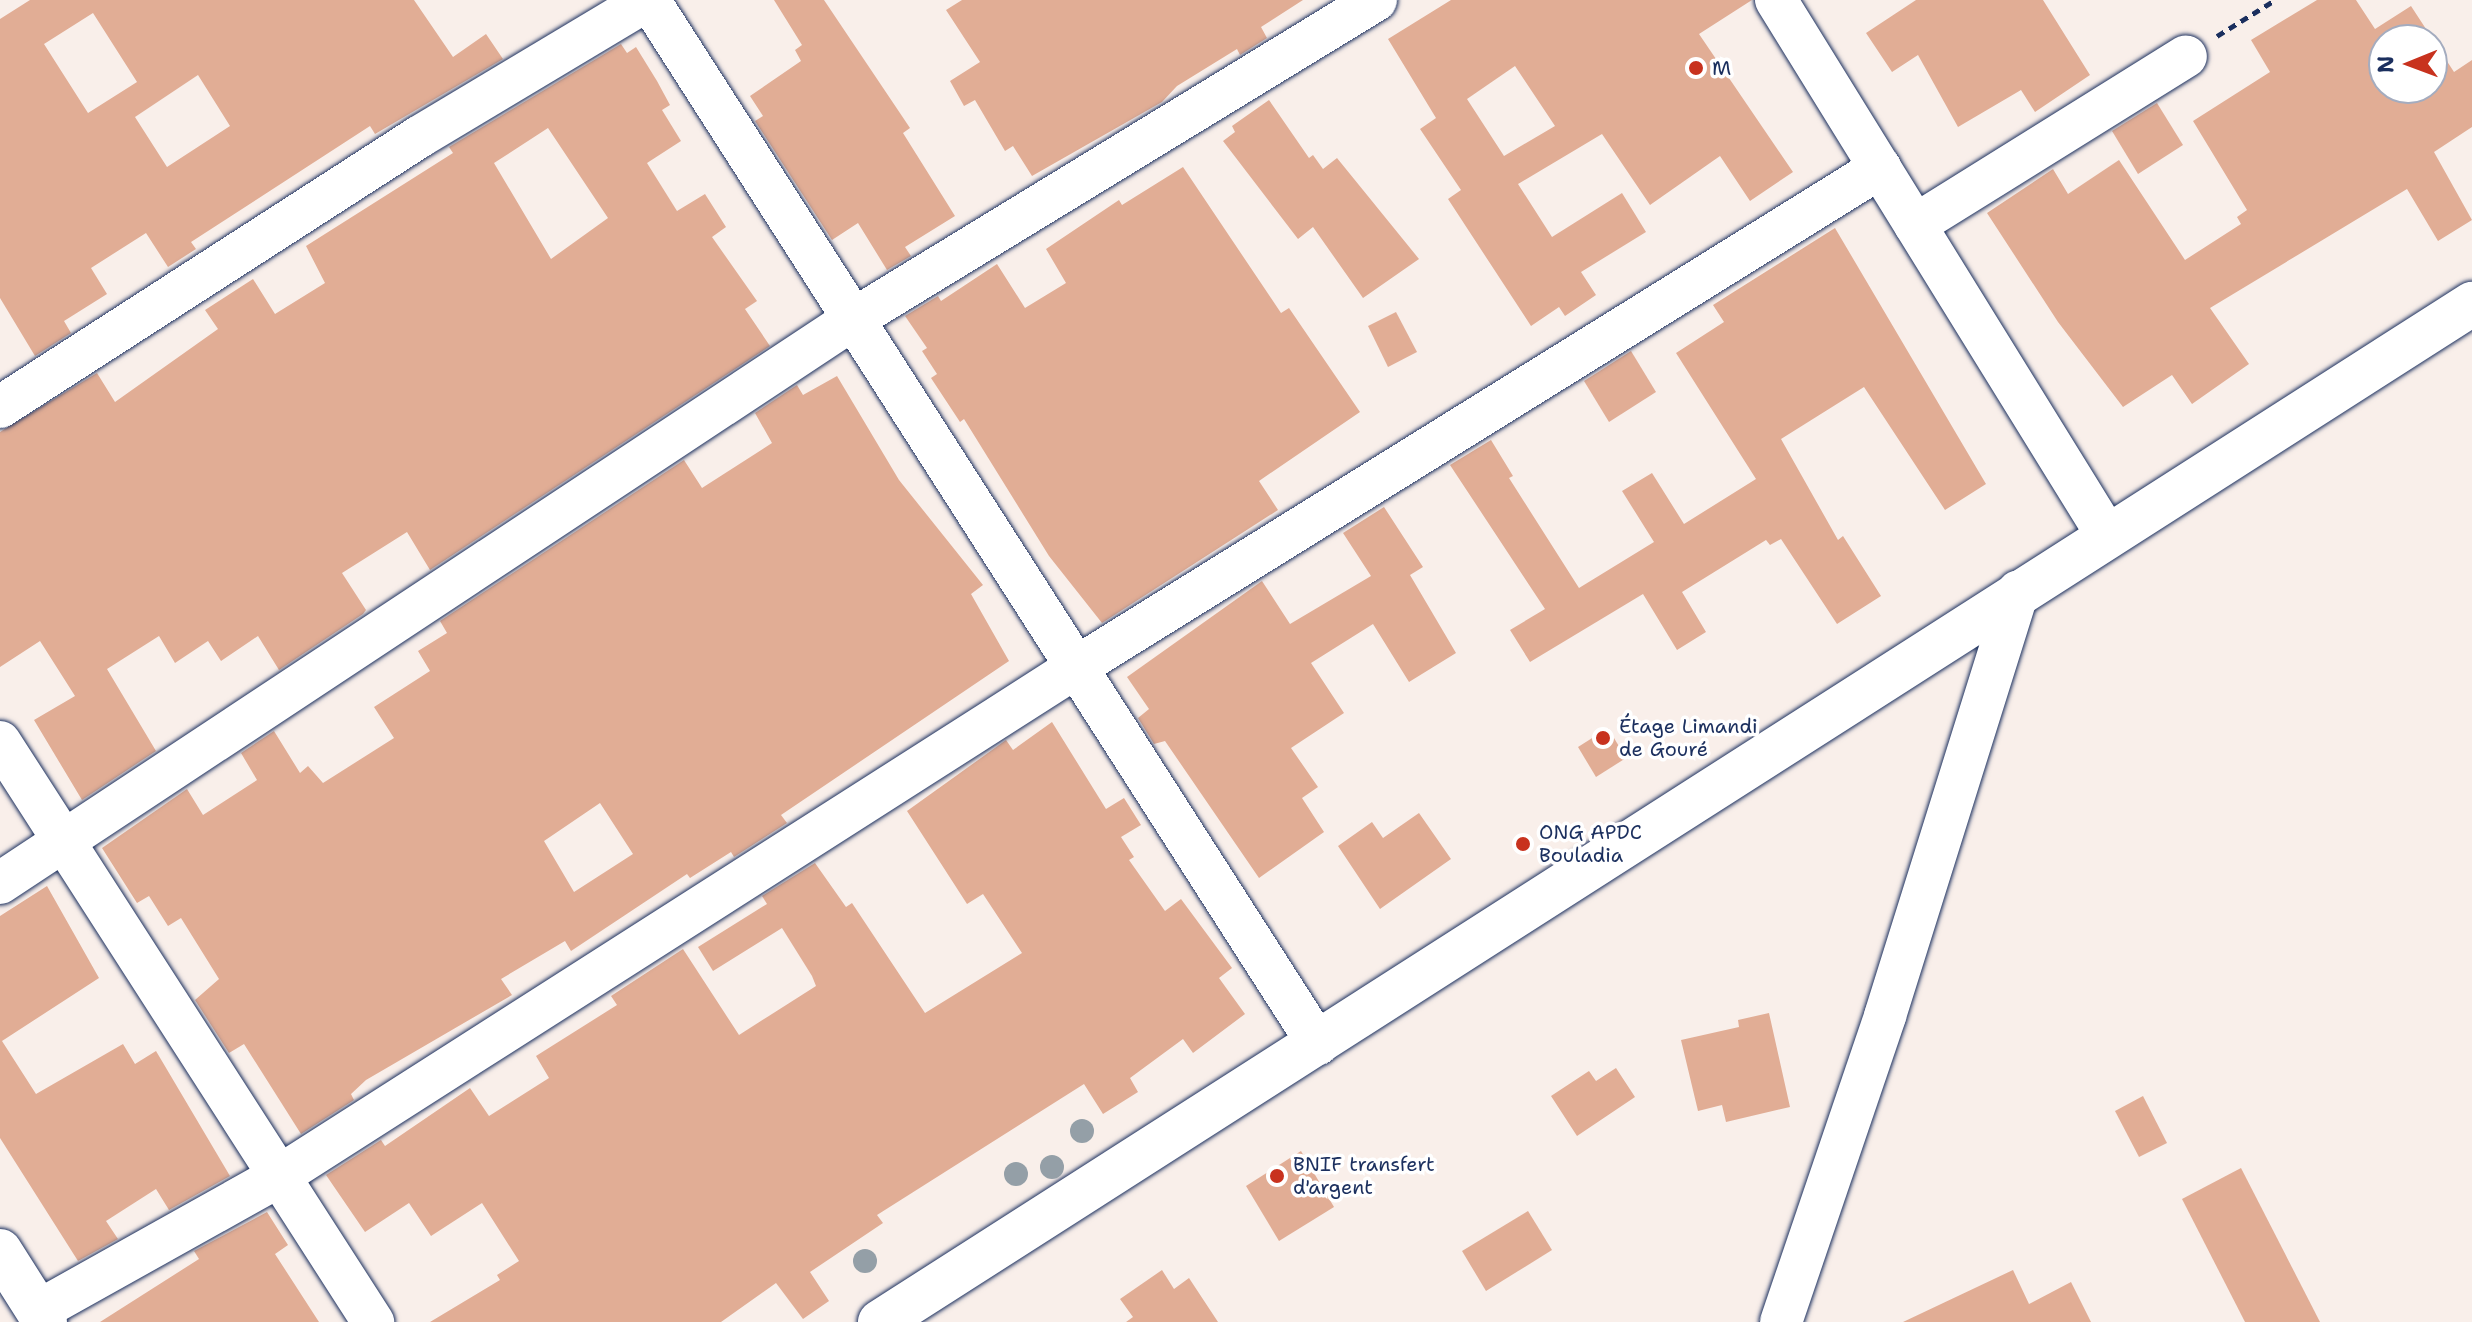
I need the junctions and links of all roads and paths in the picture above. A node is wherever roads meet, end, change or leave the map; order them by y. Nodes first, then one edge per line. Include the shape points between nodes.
1 (648, 0) edge
2 (1376, 0) edge
3 (1776, 0) edge
4 (2275, 0) edge
5 (2186, 56) joint
6 (1880, 168) junction
7 (1915, 225) junction
8 (2472, 304) edge
9 (852, 320) junction
10 (0, 407) edge
11 (2108, 537) junction
12 (2018, 591) junction
13 (1075, 668) junction
14 (0, 742) edge
15 (67, 844) junction
16 (0, 883) edge
17 (1318, 1044) junction
18 (281, 1175) junction
19 (0, 1251) edge
20 (42, 1317) edge
21 (373, 1322) edge
22 (880, 1322) edge
23 (1781, 1322) edge

1 - 9 street
1 - 10 street via 419,137
2 - 9 street
3 - 6 street
4 - 5 path
5 - 7 street
6 - 7 street
6 - 13 street
7 - 11 street
8 - 11 street
9 - 13 street
9 - 15 street
11 - 12 street
12 - 17 street
12 - 23 street via 1885,1016
13 - 17 street
13 - 18 street
14 - 15 street
15 - 16 street
15 - 18 street
17 - 22 street
18 - 20 street
18 - 21 street
19 - 20 street

